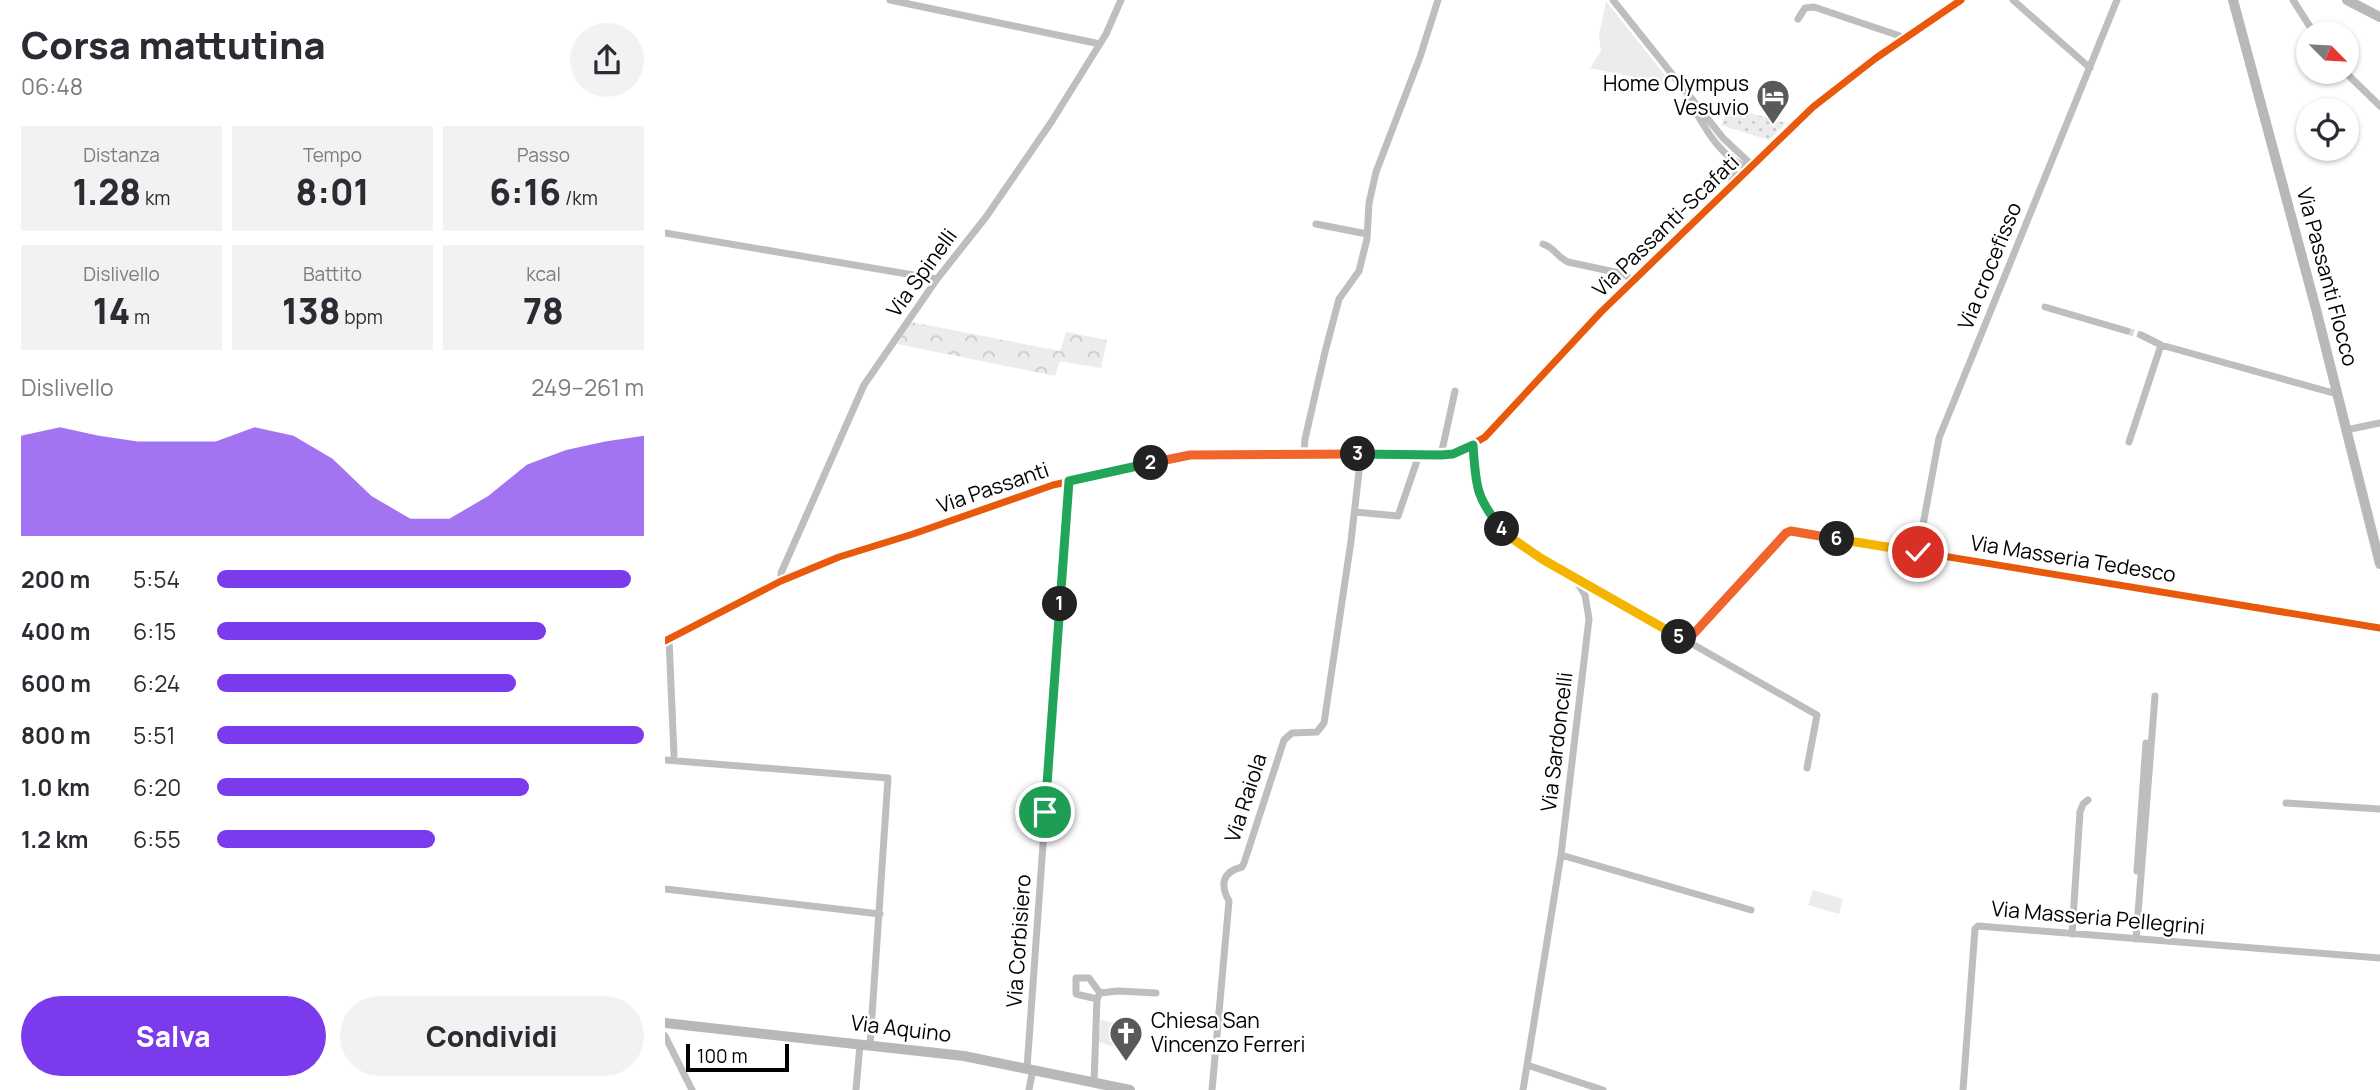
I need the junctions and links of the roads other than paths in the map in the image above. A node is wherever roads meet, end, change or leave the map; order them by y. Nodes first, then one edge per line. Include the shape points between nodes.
1 (890, 0) edge
2 (1121, 0) edge
3 (1438, 0) edge
4 (1613, 0) edge
5 (1961, 0) edge
6 (2013, 0) edge
7 (2117, 0) edge
8 (2234, 0) edge
9 (2293, 0) edge
10 (2347, 0) edge
11 (2380, 17) edge
12 (1798, 19) dead end
13 (2306, 21) edge
14 (1906, 38) junction
15 (1100, 44) junction
16 (2090, 68) junction
17 (2357, 84) edge
18 (1685, 92) junction
19 (2380, 106) edge
20 (1726, 153) junction
21 (1751, 168) junction
22 (1730, 188) junction
23 (1316, 224) dead end
24 (665, 233) edge
25 (1367, 234) junction
26 (1543, 244) dead end
27 (937, 279) junction
28 (1633, 281) junction
29 (2045, 307) dead end
30 (2127, 331) tunnel mouth
31 (2141, 335) tunnel mouth
32 (2161, 345) junction
33 (1455, 391) dead end
34 (2337, 394) junction
35 (2380, 423) edge
36 (2346, 430) junction
37 (2129, 442) dead end
38 (1473, 445) junction
39 (1304, 454) junction
40 (1361, 454) junction
41 (1395, 454) joint
42 (1419, 455) junction
43 (1441, 455) junction
44 (1069, 481) junction
45 (1355, 512) junction
46 (1918, 552) junction
47 (2380, 564) edge
48 (1573, 576) junction
49 (781, 581) junction
50 (2380, 628) edge
51 (667, 640) edge
52 (1687, 641) junction
53 (2155, 696) dead end
54 (2146, 743) dead end
55 (674, 755) dead end
56 (665, 761) edge
57 (1807, 768) dead end
58 (2088, 800) dead end
59 (2286, 803) dead end
60 (2380, 809) edge
61 (1561, 855) junction
62 (665, 889) edge
63 (1751, 910) dead end
64 (880, 914) junction
65 (2072, 934) junction
66 (2134, 939) junction
67 (2380, 958) edge
68 (1156, 993) dead end
69 (665, 1023) edge
70 (665, 1036) edge
71 (865, 1044) junction
72 (1527, 1065) junction
73 (1030, 1068) junction
74 (1094, 1082) junction
75 (692, 1090) edge
76 (856, 1090) edge
77 (1029, 1090) edge
78 (1130, 1090) edge
79 (1212, 1090) edge
80 (1523, 1090) edge
81 (1603, 1090) edge
82 (1962, 1090) edge

1 - 15 street
2 - 15 street, Via Spinelli
3 - 25 street via 1376,172
4 - 18 street
5 - 14 street, Via Passanti-Scafati
6 - 16 street
7 - 16 street, Via crocefisso
8 - 34 street, Via Passanti Flocco
9 - 13 street
10 - 11 street
12 - 14 street via 1805,8 1814,7
14 - 21 street, Via Passanti-Scafati via 1832,91
15 - 27 street, Via Spinelli via 986,217
16 - 46 street, Via crocefisso via 1938,438
17 - 19 street
18 - 20 street via 1710,137
18 - 21 street
20 - 21 street
20 - 22 street via 1734,172
21 - 22 street, Via Passanti-Scafati
22 - 28 street, Via Passanti-Scafati
23 - 25 street
24 - 27 street
25 - 39 street via 1359,271 1339,299
26 - 28 street via 1568,262 1625,274
27 - 49 street, Via Spinelli via 865,385
28 - 38 street, Via Passanti-Scafati
29 - 30 street
31 - 32 street
32 - 34 street
32 - 37 street
33 - 43 street
34 - 36 street, Via Passanti Flocco
35 - 36 street
36 - 47 street, Via Passanti Flocco
38 - 43 street, Via Passanti-Scafati
38 - 48 street via 1476,488 1486,510 1507,535
39 - 40 street, Via Passanti
39 - 44 street, Via Passanti via 1190,455
40 - 41 street, Via Passanti
40 - 45 street, Via Raiola
41 - 42 street, Via Passanti-Scafati
42 - 43 street, Via Passanti-Scafati
42 - 45 street via 1398,516
44 - 49 street, Via Passanti via 839,557
44 - 73 street, Via Corbisiero
45 - 79 street, Via Raiola via 1324,723 1319,731 1292,733 1284,740 1244,863 1225,876 1229,901
46 - 50 street, Via Masseria Tedesco
46 - 52 street, Via Masseria Tedesco via 1786,533
48 - 52 street
48 - 61 street, Via Sardoncelli via 1585,595 1589,619
49 - 51 street, Via Passanti
51 - 55 street
52 - 57 street via 1817,715
53 - 66 street
54 - 66 street
56 - 64 street via 888,778
58 - 65 street via 2080,812
59 - 60 street
61 - 63 street
61 - 72 street, Via Sardoncelli
62 - 64 street
64 - 71 street
65 - 66 street, Via Masseria Pellegrini
65 - 82 street, Via Masseria Pellegrini via 1975,928
66 - 67 street, Via Masseria Pellegrini
68 - 74 street via 1118,990 1099,996
69 - 71 street, Via Aquino
70 - 75 street
71 - 73 street, Via Aquino
71 - 76 street
72 - 80 street, Via Sardoncelli
72 - 81 street
73 - 74 street, Via Aquino
73 - 77 street, Via Corbisiero
74 - 78 street, Via Aquino

